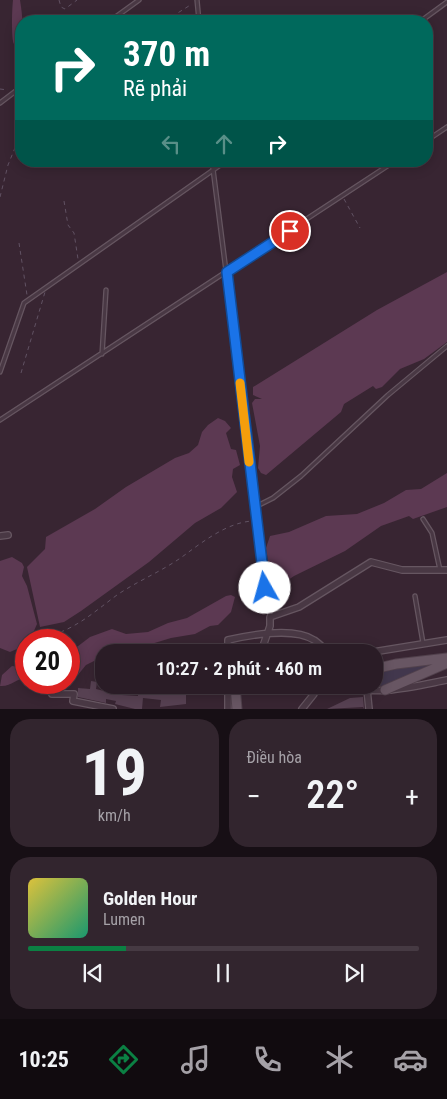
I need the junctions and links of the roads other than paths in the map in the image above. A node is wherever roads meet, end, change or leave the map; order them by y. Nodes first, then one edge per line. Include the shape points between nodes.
1 (139, 0) edge
2 (197, 1) edge
3 (447, 2) edge
4 (118, 15) edge
5 (198, 15) edge
6 (429, 15) edge
7 (15, 92) edge
8 (0, 103) edge
9 (447, 127) edge
10 (433, 136) edge
11 (213, 167) edge
12 (217, 167) edge
13 (386, 167) edge
14 (213, 170) junction
15 (227, 272) junction
16 (106, 290) dead end
17 (447, 346) edge
18 (101, 354) junction
19 (0, 372) edge
20 (0, 420) edge
21 (255, 507) junction
22 (423, 519) dead end
23 (8, 535) dead end
24 (0, 536) edge
25 (444, 570) edge
26 (416, 596) dead end
27 (270, 617) junction
28 (268, 633) junction
29 (447, 640) edge
30 (228, 644) edge
31 (264, 644) edge
32 (319, 644) edge
33 (423, 644) junction
34 (383, 650) edge
35 (447, 658) edge
36 (447, 663) edge
37 (383, 667) edge
38 (447, 681) edge
39 (385, 690) joint
40 (74, 694) edge
41 (228, 694) edge
42 (235, 694) edge
43 (314, 694) edge
44 (367, 694) edge
45 (113, 709) edge
46 (228, 709) edge
47 (236, 709) edge
48 (302, 709) edge
49 (369, 709) edge

1 - 4 lane
2 - 5 lane
3 - 6 lane
7 - 8 lane
9 - 10 lane
11 - 14 lane
12 - 14 lane
13 - 15 lane
14 - 15 lane
14 - 19 lane via 28,301 20,310
15 - 18 lane
15 - 21 lane
16 - 18 lane
17 - 21 lane via 388,395 301,476 274,498
18 - 20 lane
21 - 27 lane
22 - 25 lane via 432,533
23 - 24 street
25 - 27 street via 402,570 371,562 298,607
26 - 33 lane
27 - 28 street
28 - 30 street via 228,640
28 - 31 street
28 - 32 street via 303,636
29 - 33 street
33 - 34 street
35 - 37 main road
36 - 39 main road
38 - 39 street
40 - 45 street via 73,701
41 - 46 street
42 - 47 main road
43 - 48 street
44 - 49 street

